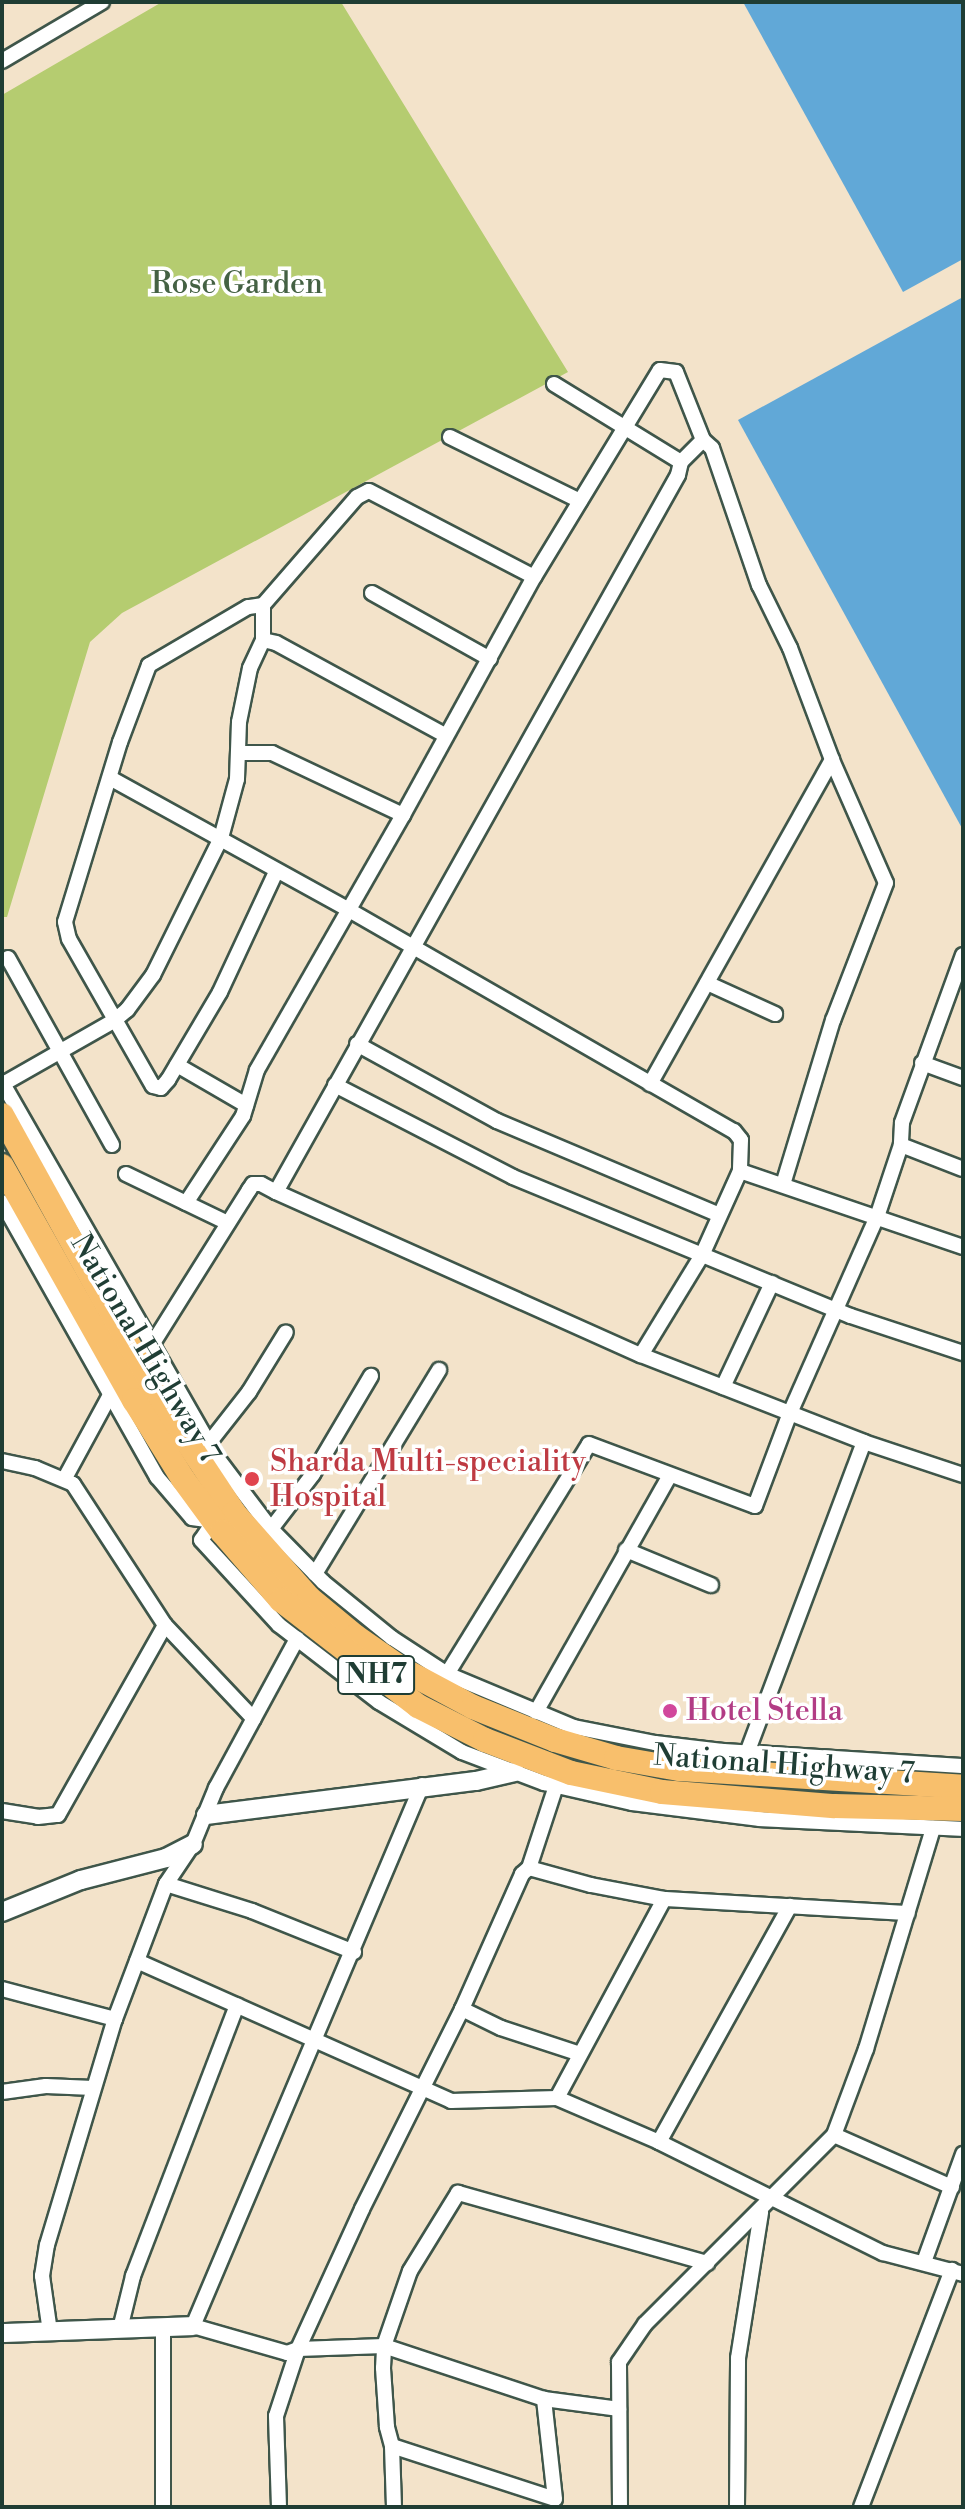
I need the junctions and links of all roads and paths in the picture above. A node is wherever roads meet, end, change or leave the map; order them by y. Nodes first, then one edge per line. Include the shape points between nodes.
1 (102, 2) edge
2 (2, 61) edge
3 (554, 384) dead end
4 (623, 426) junction
5 (450, 437) dead end
6 (703, 440) junction
7 (681, 462) junction
8 (580, 501) junction
9 (534, 577) junction
10 (372, 593) dead end
11 (263, 605) junction
12 (263, 640) junction
13 (490, 659) junction
14 (445, 735) junction
15 (238, 753) junction
16 (832, 760) junction
17 (110, 778) junction
18 (403, 815) junction
19 (221, 838) junction
20 (276, 872) junction
21 (349, 910) junction
22 (412, 946) junction
23 (963, 955) edge
24 (8, 958) dead end
25 (959, 977) edge
26 (707, 983) junction
27 (775, 1014) dead end
28 (115, 1020) junction
29 (357, 1044) junction
30 (60, 1052) junction
31 (922, 1063) junction
32 (177, 1065) junction
33 (963, 1078) edge
34 (2, 1083) edge
35 (650, 1084) junction
36 (335, 1085) junction
37 (246, 1105) junction
38 (2, 1115) edge
39 (112, 1145) dead end
40 (901, 1145) junction
41 (963, 1169) edge
42 (740, 1171) junction
43 (126, 1174) dead end
44 (6, 1185) edge
45 (783, 1185) junction
46 (276, 1192) junction
47 (186, 1203) junction
48 (719, 1215) junction
49 (877, 1217) junction
50 (228, 1223) junction
51 (963, 1247) edge
52 (702, 1255) junction
53 (772, 1283) junction
54 (839, 1309) junction
55 (286, 1332) dead end
56 (153, 1343) junction
57 (963, 1353) edge
58 (641, 1355) junction
59 (439, 1370) dead end
60 (371, 1376) dead end
61 (723, 1387) junction
62 (109, 1397) junction
63 (790, 1413) junction
64 (864, 1442) junction
65 (209, 1443) junction
66 (2, 1461) edge
67 (670, 1475) junction
68 (963, 1475) edge
69 (65, 1478) junction
70 (214, 1521) junction
71 (271, 1529) junction
72 (626, 1550) junction
73 (315, 1574) junction
74 (711, 1585) dead end
75 (165, 1625) junction
76 (297, 1639) junction
77 (447, 1674) junction
78 (536, 1712) junction
79 (254, 1719) junction
80 (747, 1753) junction
81 (963, 1766) edge
82 (515, 1772) junction
83 (422, 1785) junction
84 (556, 1786) junction
85 (963, 1787) edge
86 (963, 1809) edge
87 (2, 1811) edge
88 (206, 1815) junction
89 (933, 1828) junction
90 (963, 1829) edge
91 (193, 1844) junction
92 (529, 1868) junction
93 (166, 1884) junction
94 (664, 1899) junction
95 (790, 1906) junction
96 (2, 1912) edge
97 (908, 1913) junction
98 (354, 1952) junction
99 (137, 1961) junction
100 (2, 1989) edge
101 (237, 2005) junction
102 (462, 2009) junction
103 (115, 2019) junction
104 (316, 2041) junction
105 (580, 2054) junction
106 (93, 2088) junction
107 (422, 2089) junction
108 (2, 2092) edge
109 (557, 2098) junction
110 (834, 2135) junction
111 (659, 2142) junction
112 (963, 2154) edge
113 (952, 2187) junction
114 (773, 2197) junction
115 (761, 2211) junction
116 (924, 2262) junction
117 (707, 2263) junction
118 (957, 2272) edge
119 (193, 2326) junction
120 (163, 2327) junction
121 (120, 2329) junction
122 (50, 2332) junction
123 (2, 2333) edge
124 (384, 2346) junction
125 (298, 2349) junction
126 (544, 2399) junction
127 (619, 2409) junction
128 (392, 2446) junction
129 (163, 2507) edge
130 (279, 2507) edge
131 (394, 2507) edge
132 (620, 2507) edge
133 (737, 2507) edge
134 (861, 2507) edge

1 - 2 street
3 - 4 street
4 - 6 street via 660,370 676,372
4 - 7 street
4 - 8 street
5 - 8 street
6 - 7 street
6 - 16 street via 712,448 759,585 790,648
7 - 22 street
8 - 9 street
9 - 11 street via 369,491 357,497
9 - 13 street
10 - 13 street
11 - 12 street
11 - 17 street via 248,607 149,665
12 - 14 street
12 - 15 street via 250,668
13 - 14 street
14 - 18 street
15 - 18 street via 272,753
15 - 19 street via 237,779
16 - 26 street
16 - 45 street via 886,883 833,1020
17 - 19 street
17 - 28 street via 65,922 69,939
18 - 21 street
19 - 20 street
19 - 28 street via 153,975
20 - 21 street
20 - 32 street via 220,992
21 - 22 street
21 - 37 street via 257,1070
22 - 29 street
22 - 35 street
23 - 25 street
24 - 30 street
25 - 31 street
26 - 27 street
26 - 35 street
28 - 30 street
28 - 32 street via 153,1086 161,1088
29 - 36 street
29 - 48 street via 497,1121
30 - 34 street
30 - 39 street
31 - 33 street
31 - 40 street via 902,1123
32 - 37 street
34 - 56 street
35 - 42 street via 734,1131 741,1140
36 - 46 street
36 - 52 street via 513,1177
37 - 47 street
38 - 85 highway, NH7 via 160,1401 234,1513 309,1598 355,1636 473,1707 616,1758 680,1769
40 - 41 street
40 - 49 street
42 - 45 street
42 - 48 street
43 - 47 street
44 - 62 street
44 - 70 highway, National Highway 7 / NH7 via 134,1400
45 - 49 street
46 - 50 street via 253,1184
46 - 58 street
47 - 50 street
48 - 52 street
49 - 51 street
49 - 54 street
50 - 56 street
52 - 53 street
52 - 58 street
53 - 54 street
53 - 61 street
54 - 57 street
54 - 63 street
55 - 65 street
56 - 65 street
58 - 61 street
59 - 73 street
60 - 71 street via 313,1474
61 - 63 street
62 - 69 street
62 - 70 street via 157,1477 192,1518
63 - 64 street
63 - 67 street via 755,1506
64 - 68 street
64 - 80 street
65 - 71 street
66 - 69 street
67 - 72 street
67 - 77 street via 589,1444
69 - 75 street
70 - 76 street via 201,1540
70 - 86 highway, National Highway 7 / NH7 via 281,1600 318,1631 418,1706 526,1757 571,1773 662,1792 834,1806
71 - 73 street
72 - 74 street
72 - 78 street
73 - 77 street via 392,1638
75 - 79 street
75 - 87 street via 58,1815
76 - 79 street
76 - 82 street via 379,1702 462,1752
77 - 78 street
78 - 80 street via 574,1727 641,1741
79 - 88 street
80 - 81 street
82 - 83 street
82 - 84 street
83 - 88 street
83 - 98 street
84 - 89 street via 632,1803 745,1817
84 - 92 street
88 - 91 street
89 - 90 street
89 - 97 street
91 - 93 street
91 - 96 street via 166,1858 81,1880
92 - 94 street
92 - 102 street
93 - 98 street
93 - 99 street
94 - 95 street
94 - 105 street
95 - 97 street
95 - 111 street
97 - 110 street
98 - 104 street
99 - 101 street
99 - 103 street
100 - 103 street
101 - 104 street
101 - 121 street via 133,2276
102 - 105 street
102 - 107 street
103 - 106 street
104 - 107 street
104 - 119 street
105 - 109 street
106 - 108 street via 46,2086
106 - 122 street via 44,2260
107 - 109 street via 459,2103
107 - 125 street
109 - 111 street
110 - 113 street
110 - 114 street
111 - 114 street
112 - 113 street
113 - 116 street
114 - 115 street
114 - 116 street via 883,2253 908,2263
115 - 117 street
115 - 133 street via 738,2358
116 - 118 street
117 - 124 street via 458,2193 410,2271
117 - 127 street via 645,2324 619,2362
118 - 134 street
119 - 120 street
119 - 125 street via 287,2353
120 - 121 street
120 - 129 street
121 - 122 street
122 - 123 street
124 - 125 street
124 - 126 street
124 - 128 street
125 - 130 street via 276,2416
126 - 127 street
126 - 128 street via 555,2499
127 - 132 street
128 - 131 street

